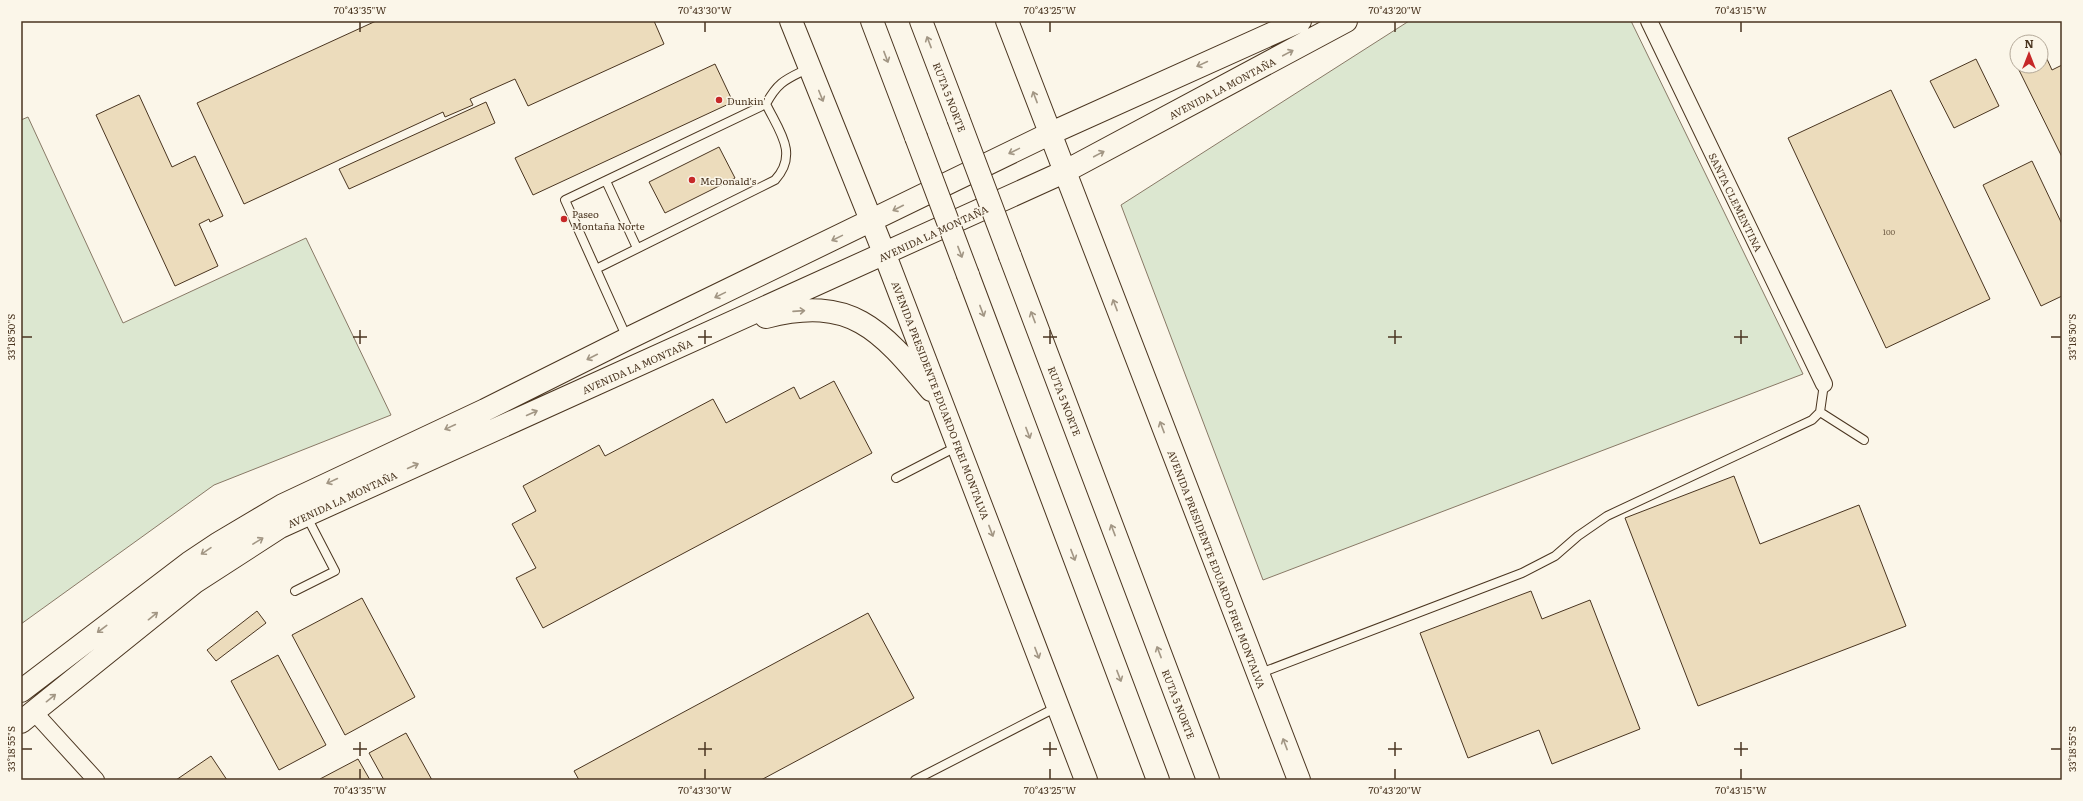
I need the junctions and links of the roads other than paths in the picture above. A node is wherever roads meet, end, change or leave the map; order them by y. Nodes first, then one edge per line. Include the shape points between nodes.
1 (791, 21) edge
2 (872, 21) edge
3 (922, 21) edge
4 (1006, 21) edge
5 (1300, 21) edge
6 (1346, 21) edge
7 (1649, 21) edge
8 (810, 67) junction
9 (766, 104) junction
10 (1049, 134) junction
11 (1064, 172) junction
12 (606, 181) junction
13 (872, 221) junction
14 (637, 248) junction
15 (885, 255) junction
16 (596, 268) junction
17 (720, 329) junction
18 (627, 339) junction
19 (1824, 384) joint
20 (942, 403) junction
21 (1820, 412) junction
22 (1864, 440) dead end
23 (958, 446) junction
24 (896, 478) dead end
25 (306, 514) junction
26 (296, 591) dead end
27 (1258, 674) junction
28 (21, 691) edge
29 (1058, 707) junction
30 (28, 717) edge
31 (96, 780) edge
32 (915, 780) edge
33 (1086, 780) edge
34 (1158, 780) edge
35 (1208, 780) edge
36 (1299, 780) edge

1 - 8 main road, AVENIDA PRESIDENTE EDUARDO FREI MONTALVA
2 -> 34 main road, bridge
35 -> 3 main road, RUTA 5 NORTE, bridge
10 -> 4 main road, AVENIDA PRESIDENTE EDUARDO FREI MONTALVA
5 -> 10 main road, AVENIDA LA MONTAÑA
11 -> 6 main road, AVENIDA LA MONTAÑA
7 - 19 street, SANTA CLEMENTINA
8 - 9 lane via 781,82
8 -> 13 main road, AVENIDA PRESIDENTE EDUARDO FREI MONTALVA
9 - 12 lane
9 - 14 lane via 787,149 787,160 775,180
10 - 11 main road, AVENIDA PRESIDENTE EDUARDO FREI MONTALVA
10 -> 13 main road, AVENIDA LA MONTAÑA
11 - 15 main road, AVENIDA LA MONTAÑA
27 -> 11 main road, AVENIDA PRESIDENTE EDUARDO FREI MONTALVA
12 - 14 lane
12 - 16 lane via 565,200
13 - 15 main road, AVENIDA PRESIDENTE EDUARDO FREI MONTALVA
13 -> 18 main road, AVENIDA LA MONTAÑA
14 - 16 lane
15 - 17 main road, AVENIDA LA MONTAÑA
15 - 20 main road, AVENIDA PRESIDENTE EDUARDO FREI MONTALVA
16 - 18 lane
17 -> 20 main road via 791,312 840,313 879,332
25 -> 17 main road, AVENIDA LA MONTAÑA
18 -> 28 main road, AVENIDA LA MONTAÑA via 251,523 189,563
19 - 21 lane
20 - 23 main road, AVENIDA PRESIDENTE EDUARDO FREI MONTALVA
21 - 22 lane
21 - 27 lane via 1803,425 1607,516 1555,556 1522,574
23 - 24 lane
23 -> 29 main road, AVENIDA PRESIDENTE EDUARDO FREI MONTALVA
25 - 26 lane via 334,571
30 -> 25 main road, AVENIDA LA MONTAÑA via 195,582 249,546
36 -> 27 main road, AVENIDA PRESIDENTE EDUARDO FREI MONTALVA
29 - 32 lane
29 - 33 main road, AVENIDA PRESIDENTE EDUARDO FREI MONTALVA
30 - 31 street

